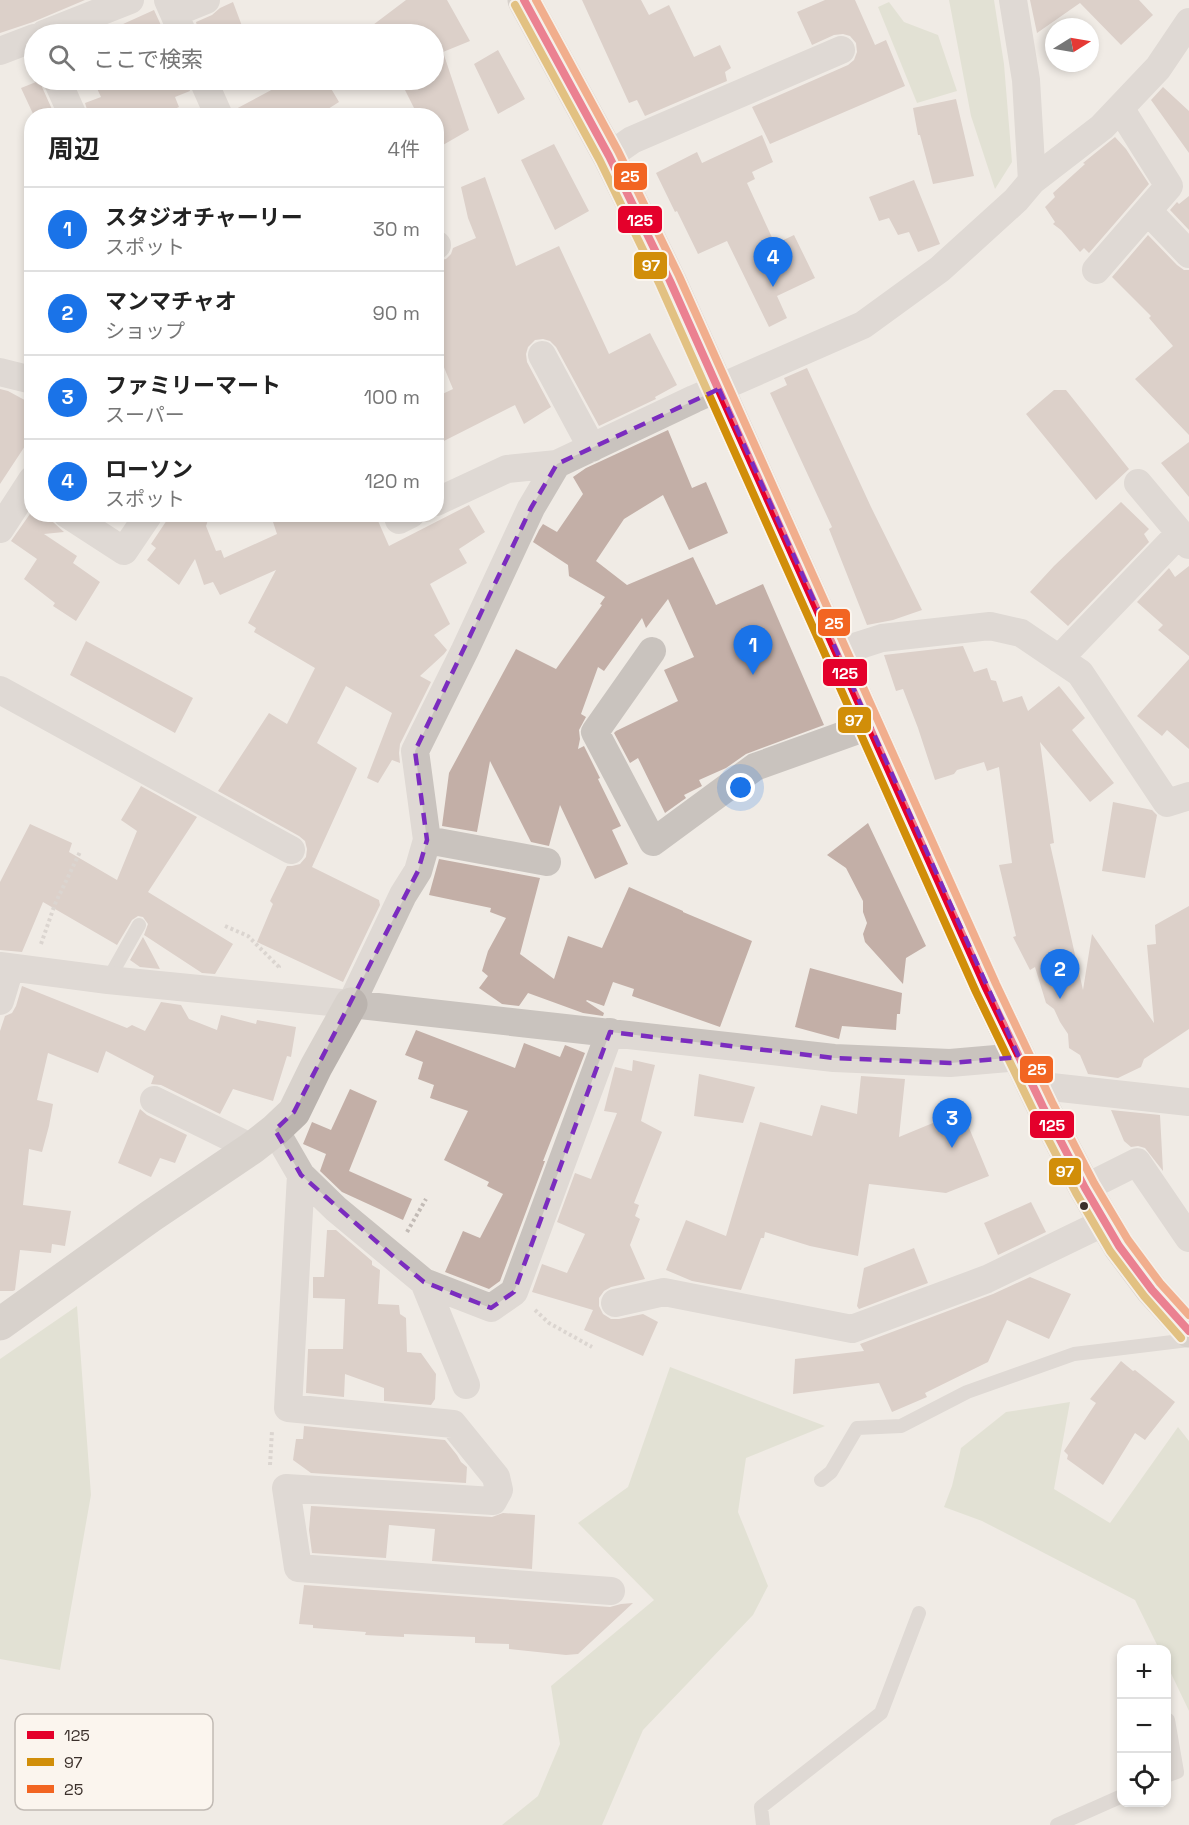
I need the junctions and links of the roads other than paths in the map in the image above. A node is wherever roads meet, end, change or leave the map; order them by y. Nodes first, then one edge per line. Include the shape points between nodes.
1 (130, 0) edge
2 (206, 0) edge
3 (1013, 0) edge
4 (525, 1) edge
5 (175, 16) edge
6 (1189, 22) edge
7 (69, 24) edge
8 (24, 42) edge
9 (841, 50) dead end
10 (0, 51) edge
11 (61, 90) edge
12 (207, 90) edge
13 (69, 108) edge
14 (215, 108) edge
15 (1120, 108) junction
16 (609, 156) junction
17 (1032, 181) junction
18 (1148, 211) junction
19 (1189, 254) edge
20 (1096, 270) dead end
21 (542, 355) dead end
22 (0, 372) edge
23 (24, 378) edge
24 (719, 389) junction
25 (592, 448) junction
26 (557, 464) junction
27 (1138, 483) dead end
28 (24, 495) edge
29 (444, 498) edge
30 (80, 522) edge
31 (144, 522) edge
32 (0, 529) edge
33 (1184, 539) edge
34 (652, 651) dead end
35 (835, 653) junction
36 (1059, 659) junction
37 (0, 690) edge
38 (869, 726) junction
39 (1189, 796) edge
40 (427, 840) junction
41 (291, 850) dead end
42 (548, 862) dead end
43 (139, 925) dead end
44 (14, 968) edge
45 (108, 980) junction
46 (0, 1001) edge
47 (351, 1004) junction
48 (610, 1032) junction
49 (1026, 1071) junction
50 (154, 1100) dead end
51 (1189, 1102) edge
52 (264, 1139) junction
53 (301, 1175) junction
54 (1084, 1188) junction
55 (1105, 1222) junction
56 (1189, 1238) edge
57 (424, 1282) junction
58 (615, 1303) dead end
59 (0, 1324) edge
60 (1189, 1331) edge
61 (1189, 1340) edge
62 (466, 1385) dead end
63 (821, 1480) dead end
64 (611, 1591) dead end
65 (920, 1613) dead end
66 (1171, 1737) edge
67 (1171, 1774) edge
68 (1117, 1798) edge
69 (763, 1825) edge
70 (1058, 1825) edge

1 - 7 street
2 - 5 street
3 - 17 street via 1026,80
4 - 16 main road
6 - 15 street via 1158,68
8 - 10 street
9 - 16 street via 632,140
11 - 13 street
12 - 14 street
15 - 17 street via 1102,127
15 - 18 street via 1169,186
16 - 24 main road
17 - 24 street via 940,269 863,325
18 - 19 street
18 - 20 street
21 - 25 street
22 - 23 street
24 - 25 street
24 - 35 main road
25 - 26 street
26 - 29 street via 507,469
26 - 40 street via 531,508 415,751
27 - 33 street
28 - 32 street
30 - 31 street via 124,551
33 - 36 street
34 - 38 street via 595,732 653,842 755,768
35 - 36 street via 882,638 990,626 1021,633
35 - 38 main road
36 - 39 street via 1080,673 1167,803
37 - 41 street
38 - 49 main road
40 - 42 street
40 - 47 street via 417,871
43 - 45 lane
44 - 45 street
44 - 46 street
45 - 47 street
47 - 48 street
47 - 52 main road via 294,1112
48 - 49 street via 834,1058
48 - 57 street via 514,1292 491,1308
49 - 51 street
49 - 54 main road
50 - 52 street
52 - 53 street
52 - 59 main road
53 - 57 street
53 - 64 street via 288,1408 453,1424 496,1477 499,1490 493,1501 286,1488 298,1568
54 - 55 main road
54 - 56 street via 1137,1162
55 - 58 street via 987,1279 852,1329 664,1292
55 - 60 main road via 1152,1290
57 - 62 street
61 - 63 lane via 1074,1354 967,1392 901,1426 857,1428 831,1472
65 - 69 lane via 881,1713 761,1808
66 - 67 lane via 1177,1772
68 - 70 lane

